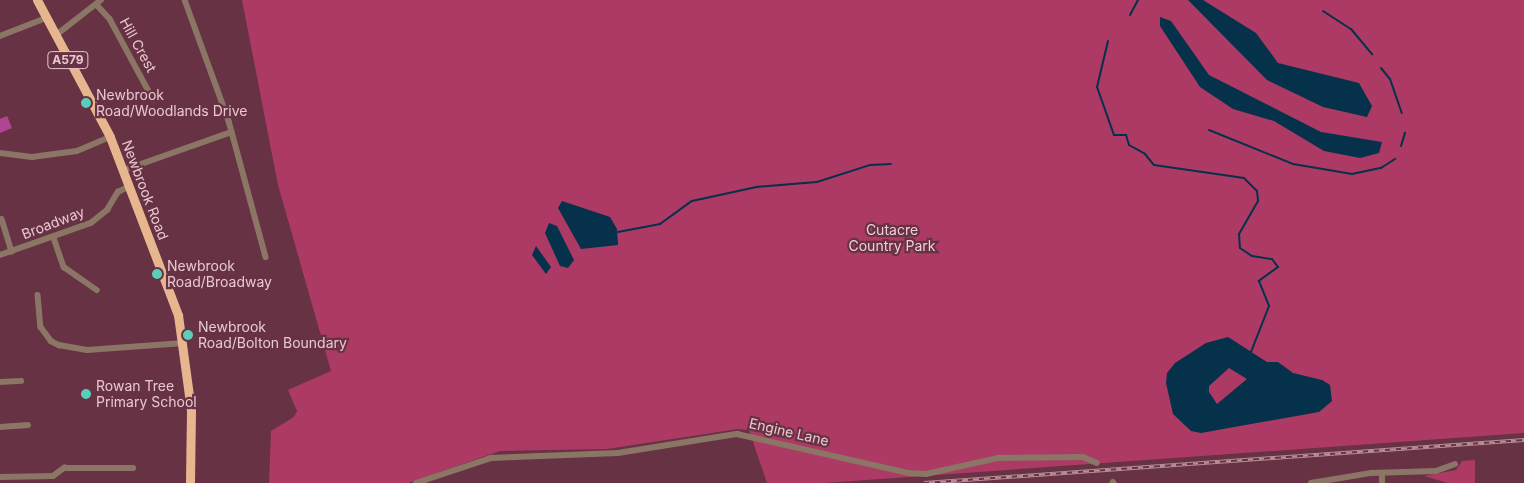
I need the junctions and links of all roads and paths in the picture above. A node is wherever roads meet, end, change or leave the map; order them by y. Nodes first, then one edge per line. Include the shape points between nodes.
1 (38, 0) edge
2 (185, 0) edge
3 (99, 3) edge
4 (46, 18) junction
5 (0, 36) edge
6 (55, 36) junction
7 (154, 99) dead end
8 (232, 132) junction
9 (110, 137) junction
10 (0, 153) edge
11 (124, 170) junction
12 (130, 186) junction
13 (2, 218) edge
14 (54, 238) junction
15 (12, 251) junction
16 (0, 255) edge
17 (266, 257) dead end
18 (93, 290) dead end
19 (38, 295) dead end
20 (184, 343) junction
21 (21, 381) dead end
22 (0, 382) edge
23 (28, 425) dead end
24 (0, 427) edge
25 (1096, 463) dead end
26 (1455, 464) dead end
27 (133, 468) dead end
28 (1382, 474) junction
29 (53, 476) junction
30 (0, 477) edge
31 (54, 483) edge
32 (190, 483) edge
33 (416, 483) edge
34 (1310, 483) edge
35 (1382, 483) edge

1 - 4 highway, Newbrook Road / A579
2 - 8 street
3 - 6 street
3 - 7 street, Hill Crest
4 - 5 street
4 - 6 highway, Newbrook Road / A579
6 - 9 highway, Newbrook Road / A579
8 - 11 street
8 - 17 street
9 - 10 street via 77,151 32,156
9 - 11 highway, Newbrook Road / A579
11 - 12 highway, Newbrook Road / A579
12 - 14 street, Broadway via 118,192 107,210 90,223
12 - 20 highway, Newbrook Road / A579 via 178,314
13 - 15 street
14 - 15 street, Broadway
14 - 18 street via 64,268
15 - 16 street, Broadway
19 - 20 street via 42,326 51,341 59,345 87,350
20 - 32 highway, A579 via 191,410
21 - 22 street
23 - 24 street
25 - 33 street, Engine Lane via 1083,457 998,458 926,474 908,473 737,434 618,453 491,458
26 - 28 street via 1436,471
27 - 29 street via 64,468
28 - 34 street
28 - 35 street
29 - 30 street
29 - 31 street

